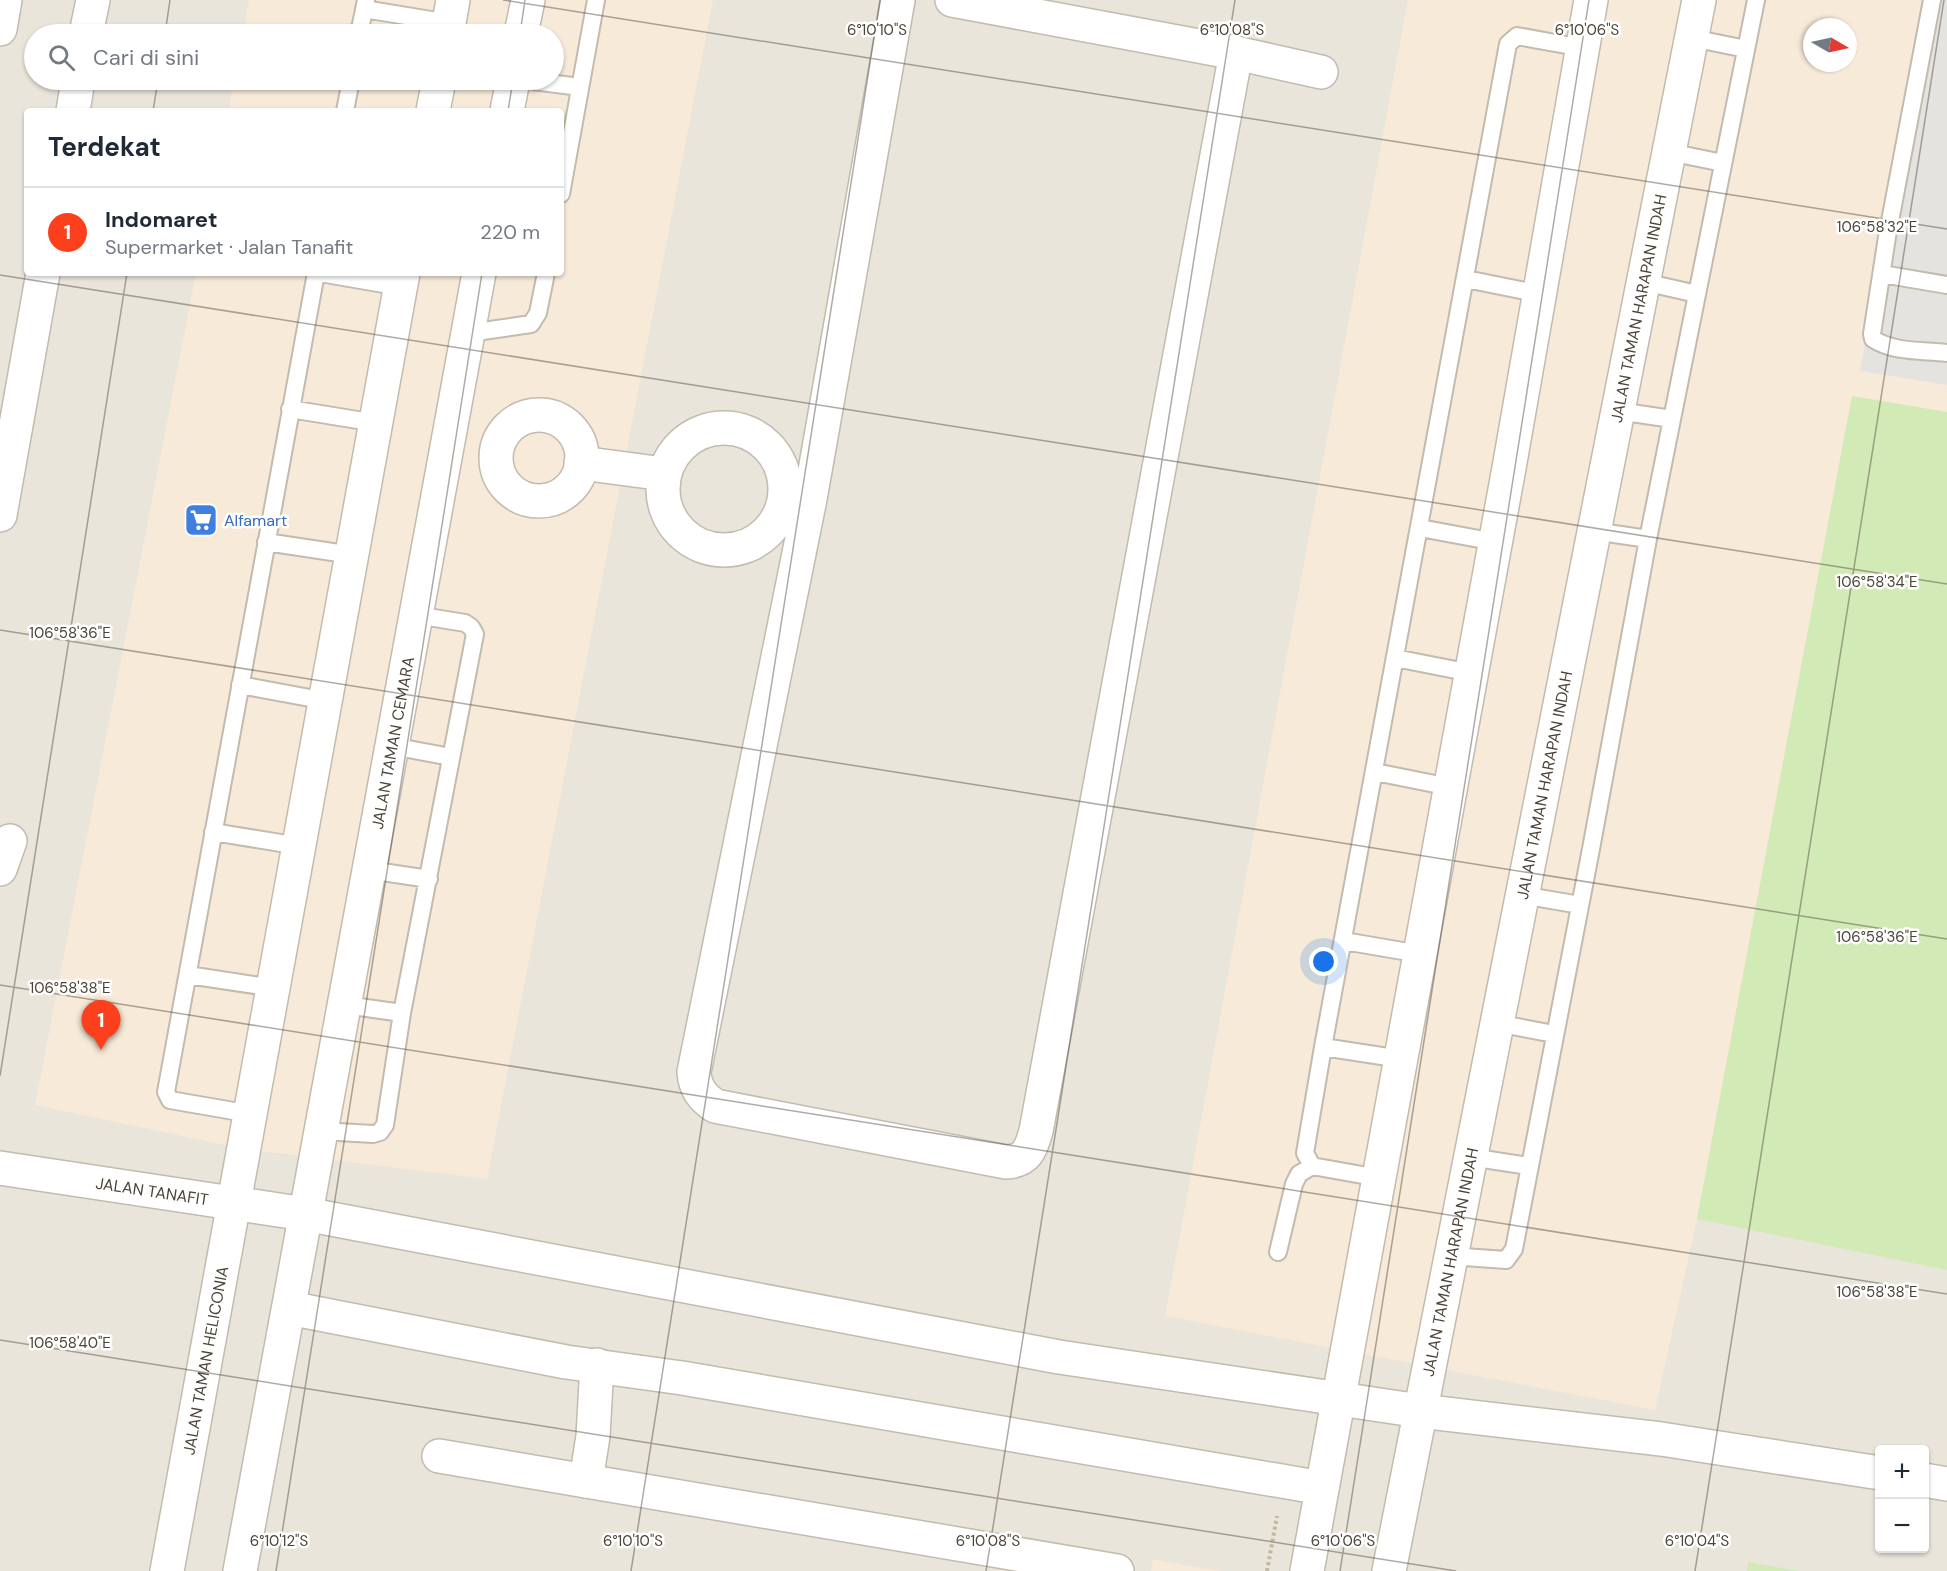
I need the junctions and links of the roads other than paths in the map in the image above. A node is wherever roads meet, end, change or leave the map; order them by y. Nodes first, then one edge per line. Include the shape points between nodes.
1 (5, 0) edge
2 (93, 0) edge
3 (528, 0) edge
4 (596, 0) edge
5 (898, 0) edge
6 (952, 0) edge
7 (1592, 0) edge
8 (1699, 0) edge
9 (1756, 0) edge
10 (1932, 0) edge
11 (365, 4) edge
12 (449, 19) edge
13 (88, 24) edge
14 (361, 24) edge
15 (523, 24) edge
16 (0, 29) edge
17 (1692, 38) junction
18 (1583, 48) junction
19 (1746, 49) junction
20 (1236, 53) junction
21 (1321, 72) dead end
22 (564, 85) edge
23 (580, 87) junction
24 (76, 90) edge
25 (349, 90) edge
26 (437, 90) edge
27 (511, 90) edge
28 (73, 108) edge
29 (346, 108) edge
30 (434, 108) edge
31 (508, 108) edge
32 (1669, 153) junction
33 (1723, 163) junction
34 (564, 177) edge
35 (1882, 274) junction
36 (43, 276) edge
37 (317, 276) edge
38 (354, 276) edge
39 (478, 276) edge
40 (545, 276) edge
41 (1466, 279) junction
42 (402, 280) edge
43 (1644, 282) junction
44 (1947, 285) edge
45 (1540, 294) junction
46 (1697, 294) junction
47 (469, 333) junction
48 (1947, 353) edge
49 (290, 410) junction
50 (1618, 411) junction
51 (1672, 419) junction
52 (376, 423) junction
53 (448, 443) junction
54 (496, 452) junction
55 (581, 463) junction
56 (664, 474) junction
57 (798, 498) junction
58 (0, 515) edge
59 (1420, 528) junction
60 (1594, 531) junction
61 (1648, 539) junction
62 (266, 542) junction
63 (1495, 542) junction
64 (352, 555) junction
65 (416, 615) junction
66 (1395, 658) junction
67 (1471, 673) junction
68 (240, 685) junction
69 (326, 701) junction
70 (392, 746) junction
71 (451, 757) junction
72 (1375, 772) junction
73 (1450, 787) junction
74 (213, 832) junction
75 (299, 846) junction
76 (369, 870) junction
77 (429, 879) junction
78 (1522, 895) junction
79 (1580, 904) junction
80 (1344, 941) junction
81 (1420, 954) junction
82 (188, 975) junction
83 (274, 988) junction
84 (345, 1005) junction
85 (402, 1013) junction
86 (1496, 1023) junction
87 (1554, 1034) junction
88 (1323, 1047) junction
89 (1401, 1059) junction
90 (251, 1114) junction
91 (319, 1145) junction
92 (1470, 1157) junction
93 (1312, 1166) junction
94 (1529, 1166) junction
95 (0, 1168) edge
96 (1379, 1178) junction
97 (235, 1204) junction
98 (305, 1214) junction
99 (1278, 1252) dead end
100 (1450, 1256) junction
101 (289, 1308) junction
102 (597, 1365) junction
103 (1339, 1398) junction
104 (1420, 1411) junction
105 (439, 1456) dead end
106 (1875, 1472) edge
107 (586, 1480) junction
108 (1929, 1481) edge
109 (1947, 1484) edge
110 (1322, 1488) junction
111 (167, 1571) edge
112 (240, 1571) edge
113 (1117, 1571) edge
114 (1307, 1571) edge
115 (1389, 1571) edge

1 - 16 street
2 - 13 street
3 - 15 street
4 - 23 lane
5 - 57 street
6 - 20 street
7 - 18 street
8 - 17 street, JALAN TAMAN HARAPAN INDAH
9 - 19 lane
10 - 35 lane
11 - 12 lane
11 - 14 lane
17 - 19 lane
17 - 32 street, JALAN TAMAN HARAPAN INDAH
18 - 41 lane via 1517,36 1508,44
18 - 45 street
19 - 33 lane
20 - 21 street
20 - 57 street via 1036,1131 1026,1155 1017,1162 715,1106 695,1084 694,1072
22 - 23 lane
23 - 34 lane
24 - 28 street
25 - 29 lane
26 - 30 street
27 - 31 street
32 - 33 lane
32 - 43 street, JALAN TAMAN HARAPAN INDAH
33 - 46 lane
35 - 44 lane
35 - 48 lane via 1873,339 1897,349
36 - 58 street
37 - 49 lane
38 - 42 lane
39 - 47 street, JALAN TAMAN CEMARA
40 - 47 lane via 538,313 531,324
41 - 45 lane
41 - 59 lane
42 - 52 street
43 - 46 lane
43 - 50 street, JALAN TAMAN HARAPAN INDAH
45 - 63 street
46 - 51 lane
47 - 53 street, JALAN TAMAN CEMARA
49 - 52 lane
49 - 62 lane
50 - 51 lane
50 - 60 street, JALAN TAMAN HARAPAN INDAH
51 - 61 lane
52 - 64 street
53 - 54 street
53 - 65 street, JALAN TAMAN CEMARA
54 - 55 street via 502,435 514,423 530,415 547,415 572,429 583,456
54 - 55 street via 497,470 506,486 521,497 539,501 557,498 571,487
55 - 56 street
56 - 57 street via 673,453 690,437 710,428 732,427 754,434 771,448
56 - 57 street via 663,499 673,524 691,541 715,550 741,549 764,536
59 - 63 lane
59 - 66 lane
60 - 61 lane
60 - 78 street, JALAN TAMAN HARAPAN INDAH
61 - 79 lane
62 - 64 lane
62 - 68 lane
63 - 67 street
64 - 69 street
65 - 70 street, JALAN TAMAN CEMARA
65 - 71 lane via 465,623 475,634
66 - 67 lane
66 - 72 lane
67 - 73 street
68 - 69 lane
68 - 74 lane
69 - 75 street
70 - 71 lane
70 - 76 street, JALAN TAMAN CEMARA
71 - 77 lane
72 - 73 lane
72 - 80 lane
73 - 81 street
74 - 75 lane
74 - 82 lane
75 - 83 street
76 - 77 lane
76 - 84 street, JALAN TAMAN CEMARA
77 - 85 lane
78 - 79 lane
78 - 86 street, JALAN TAMAN HARAPAN INDAH
79 - 87 lane
80 - 81 lane
80 - 88 lane
81 - 89 street
82 - 83 lane
82 - 90 lane via 166,1092 168,1099
83 - 90 street
84 - 85 lane
84 - 91 street, JALAN TAMAN CEMARA
85 - 91 lane via 385,1125 380,1132
86 - 87 lane
86 - 92 street, JALAN TAMAN HARAPAN INDAH
87 - 94 lane
88 - 89 lane
88 - 93 lane via 1305,1153
89 - 96 street
90 - 97 street, JALAN TAMAN HELICONIA
91 - 98 street, JALAN TAMAN CEMARA
92 - 94 lane
92 - 100 street, JALAN TAMAN HARAPAN INDAH
93 - 96 lane
93 - 99 lane via 1299,1174 1294,1184
94 - 100 lane via 1514,1249 1506,1260
95 - 97 street, JALAN TANAFIT
96 - 103 street
97 - 98 street, JALAN TANAFIT
97 - 111 street, JALAN TAMAN HELICONIA
98 - 101 street
98 - 103 street, JALAN TANAFIT via 1059,1357
100 - 104 street, JALAN TAMAN HARAPAN INDAH
101 - 102 street
101 - 112 street
102 - 107 street
102 - 110 street
103 - 104 street, JALAN TANAFIT
103 - 110 street
104 - 106 street, JALAN TANAFIT via 1661,1439
104 - 115 street, JALAN TAMAN HARAPAN INDAH
105 - 107 street
107 - 113 street
108 - 109 street
110 - 114 street

